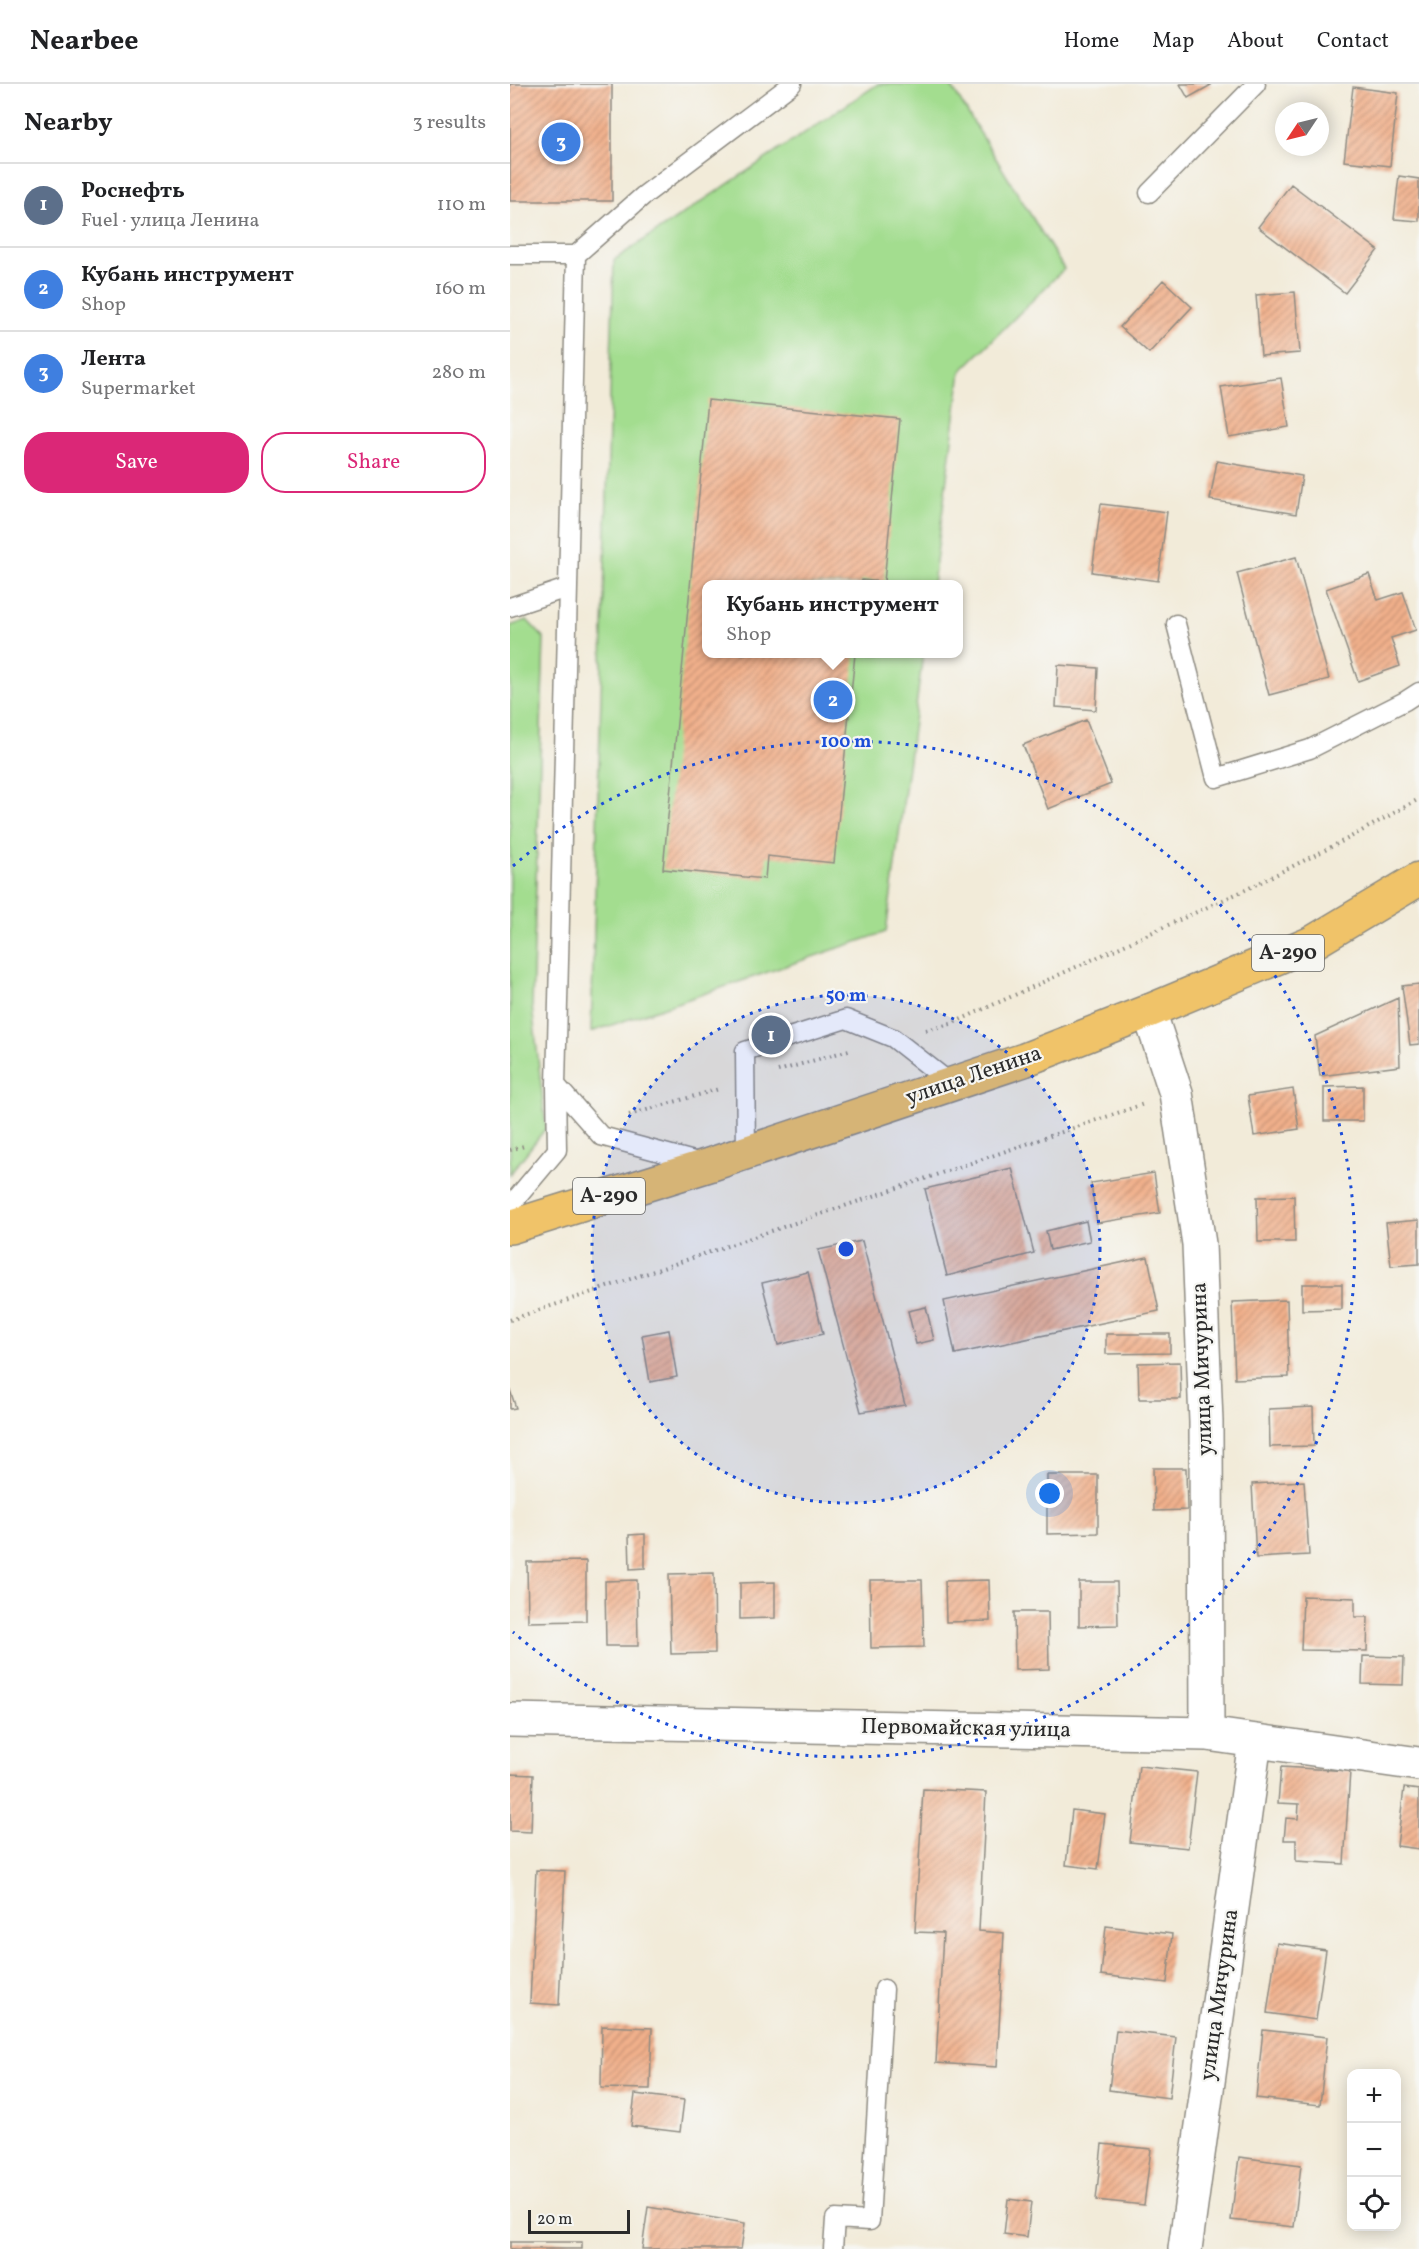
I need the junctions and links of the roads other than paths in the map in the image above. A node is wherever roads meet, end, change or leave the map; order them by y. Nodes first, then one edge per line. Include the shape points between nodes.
1 (792, 84) edge
2 (1256, 84) edge
3 (1149, 193) dead end
4 (510, 255) edge
5 (576, 255) junction
6 (567, 588) junction
7 (510, 607) edge
8 (1176, 624) dead end
9 (1419, 692) edge
10 (1419, 879) edge
11 (1149, 1011) junction
12 (556, 1084) junction
13 (953, 1084) junction
14 (746, 1153) junction
15 (709, 1165) junction
16 (510, 1206) edge
17 (510, 1227) edge
18 (510, 1720) edge
19 (1208, 1734) junction
20 (1255, 1741) junction
21 (1419, 1764) edge
22 (884, 1989) dead end
23 (833, 2249) edge
24 (1185, 2249) edge

1 - 5 lane via 643,196
2 - 3 lane
4 - 5 lane
5 - 6 lane
6 - 7 lane
6 - 12 lane
8 - 9 lane via 1216,778 1310,749
10 - 11 highway, улица Ленина / А-290 via 1312,943
11 - 13 highway, улица Ленина / А-290
11 - 19 street, улица Мичурина via 1176,1093 1200,1256 1206,1422
12 - 15 lane via 601,1136
12 - 16 lane via 557,1150
13 - 14 highway, улица Ленина / А-290
13 - 14 lane via 893,1038 846,1019 745,1051
14 - 15 highway, улица Ленина / А-290
15 - 17 highway, улица Ленина / А-290
18 - 19 street, Первомайская улица
19 - 20 street, Первомайская улица
20 - 21 street, Первомайская улица
20 - 24 street, улица Мичурина
22 - 23 lane via 870,2221 836,2219

